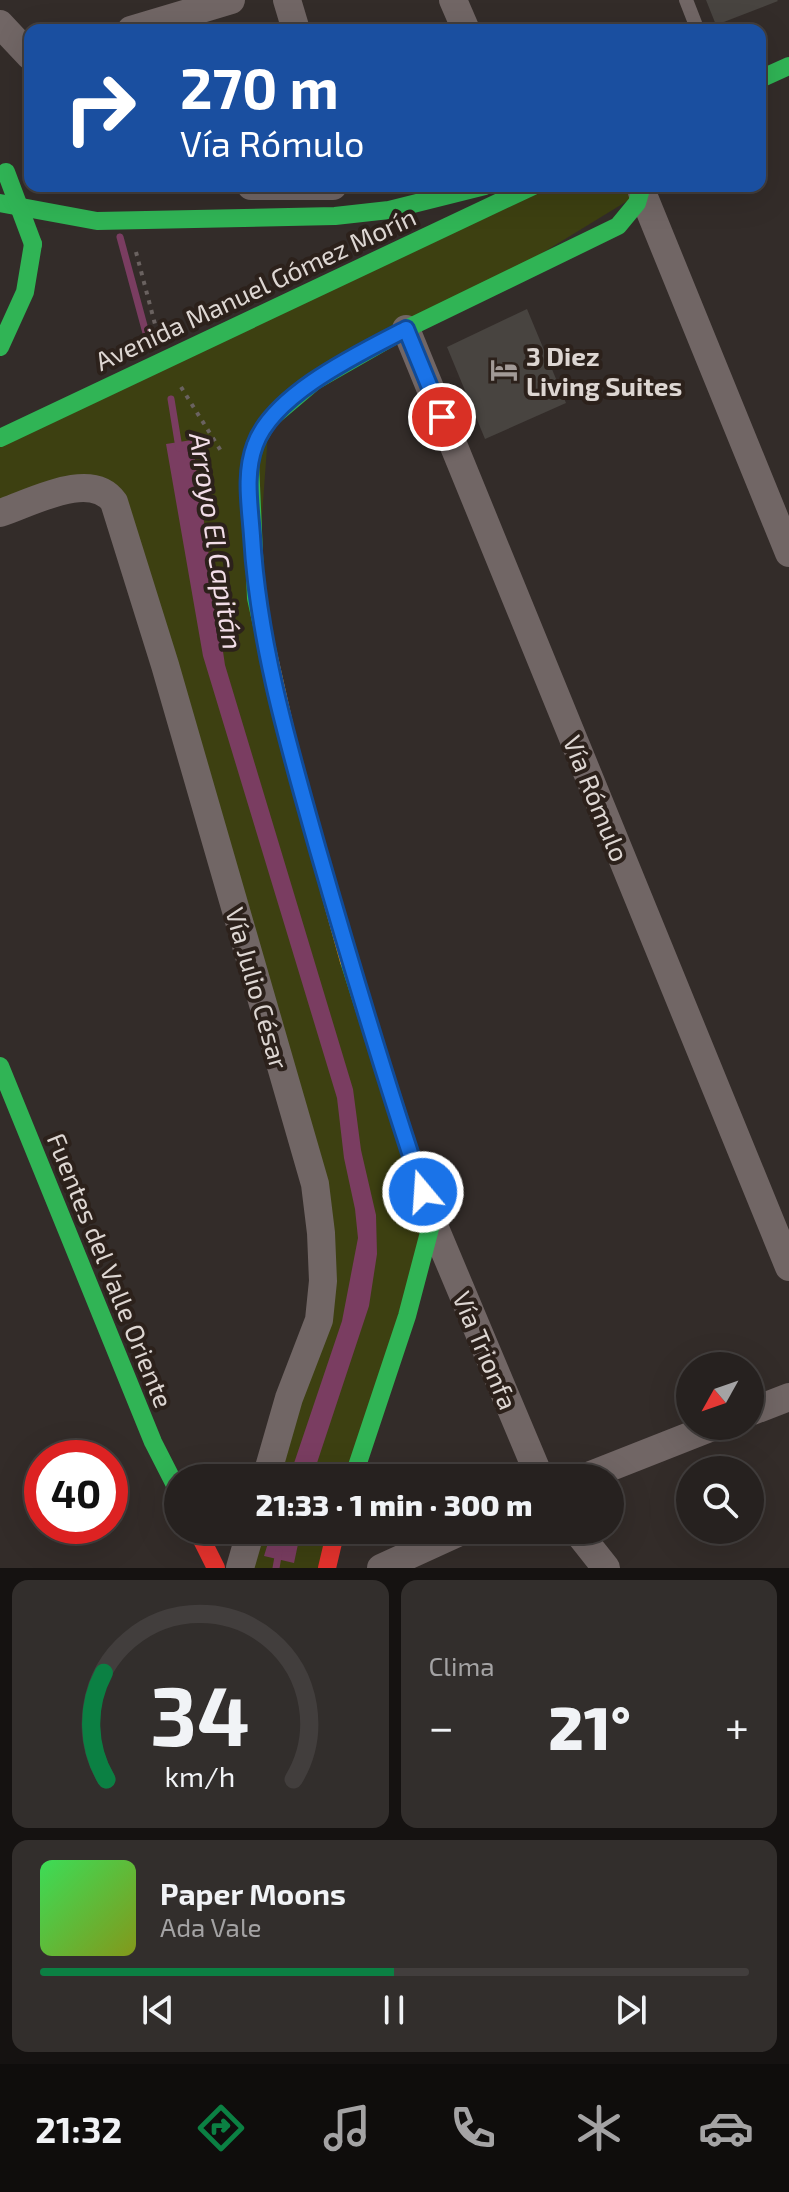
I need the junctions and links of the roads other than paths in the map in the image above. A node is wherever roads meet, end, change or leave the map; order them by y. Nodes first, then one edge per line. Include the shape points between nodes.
1 (231, 0) edge
2 (287, 0) edge
3 (453, 0) edge
4 (686, 0) edge
5 (695, 23) dead end
6 (0, 24) edge
7 (151, 24) edge
8 (294, 24) edge
9 (463, 24) edge
10 (24, 50) edge
11 (789, 66) edge
12 (766, 76) edge
13 (0, 149) edge
14 (461, 192) edge
15 (520, 192) edge
16 (640, 192) edge
17 (643, 192) edge
18 (0, 203) edge
19 (406, 329) junction
20 (0, 347) edge
21 (0, 438) edge
22 (0, 513) edge
23 (789, 553) edge
24 (0, 1066) edge
25 (432, 1221) junction
26 (789, 1267) edge
27 (789, 1397) edge
28 (764, 1407) edge
29 (679, 1440) edge
30 (164, 1464) edge
31 (270, 1464) edge
32 (358, 1464) edge
33 (534, 1464) edge
34 (619, 1464) edge
35 (204, 1544) edge
36 (247, 1544) edge
37 (333, 1544) edge
38 (433, 1544) edge
39 (587, 1544) edge
40 (216, 1568) edge
41 (240, 1568) edge
42 (327, 1568) edge
43 (381, 1568) edge
44 (606, 1568) edge

1 - 7 street
2 - 8 street
3 - 9 street
4 - 5 lane
6 - 10 street
11 - 12 main road
13 - 20 main road, bridge via 33,244 25,292
14 - 18 main road via 389,210 324,217 97,221
15 - 21 main road, Avenida Manuel Gómez Morín
16 - 19 main road via 618,226
17 - 23 street
19 - 25 main road via 315,381 269,420 255,444 249,488 256,598 289,746 365,1017
19 - 26 street, Vía Rómulo
22 - 31 street, Vía Julio César via 81,487 103,491 114,502 315,1184 323,1281 319,1320
24 - 30 main road, Fuentes del Valle Oriente
25 - 32 main road
25 - 33 street, Vía Trionfa
27 - 28 street
29 - 34 street
35 - 40 main road
36 - 41 street
37 - 42 main road
38 - 43 street
39 - 44 street

